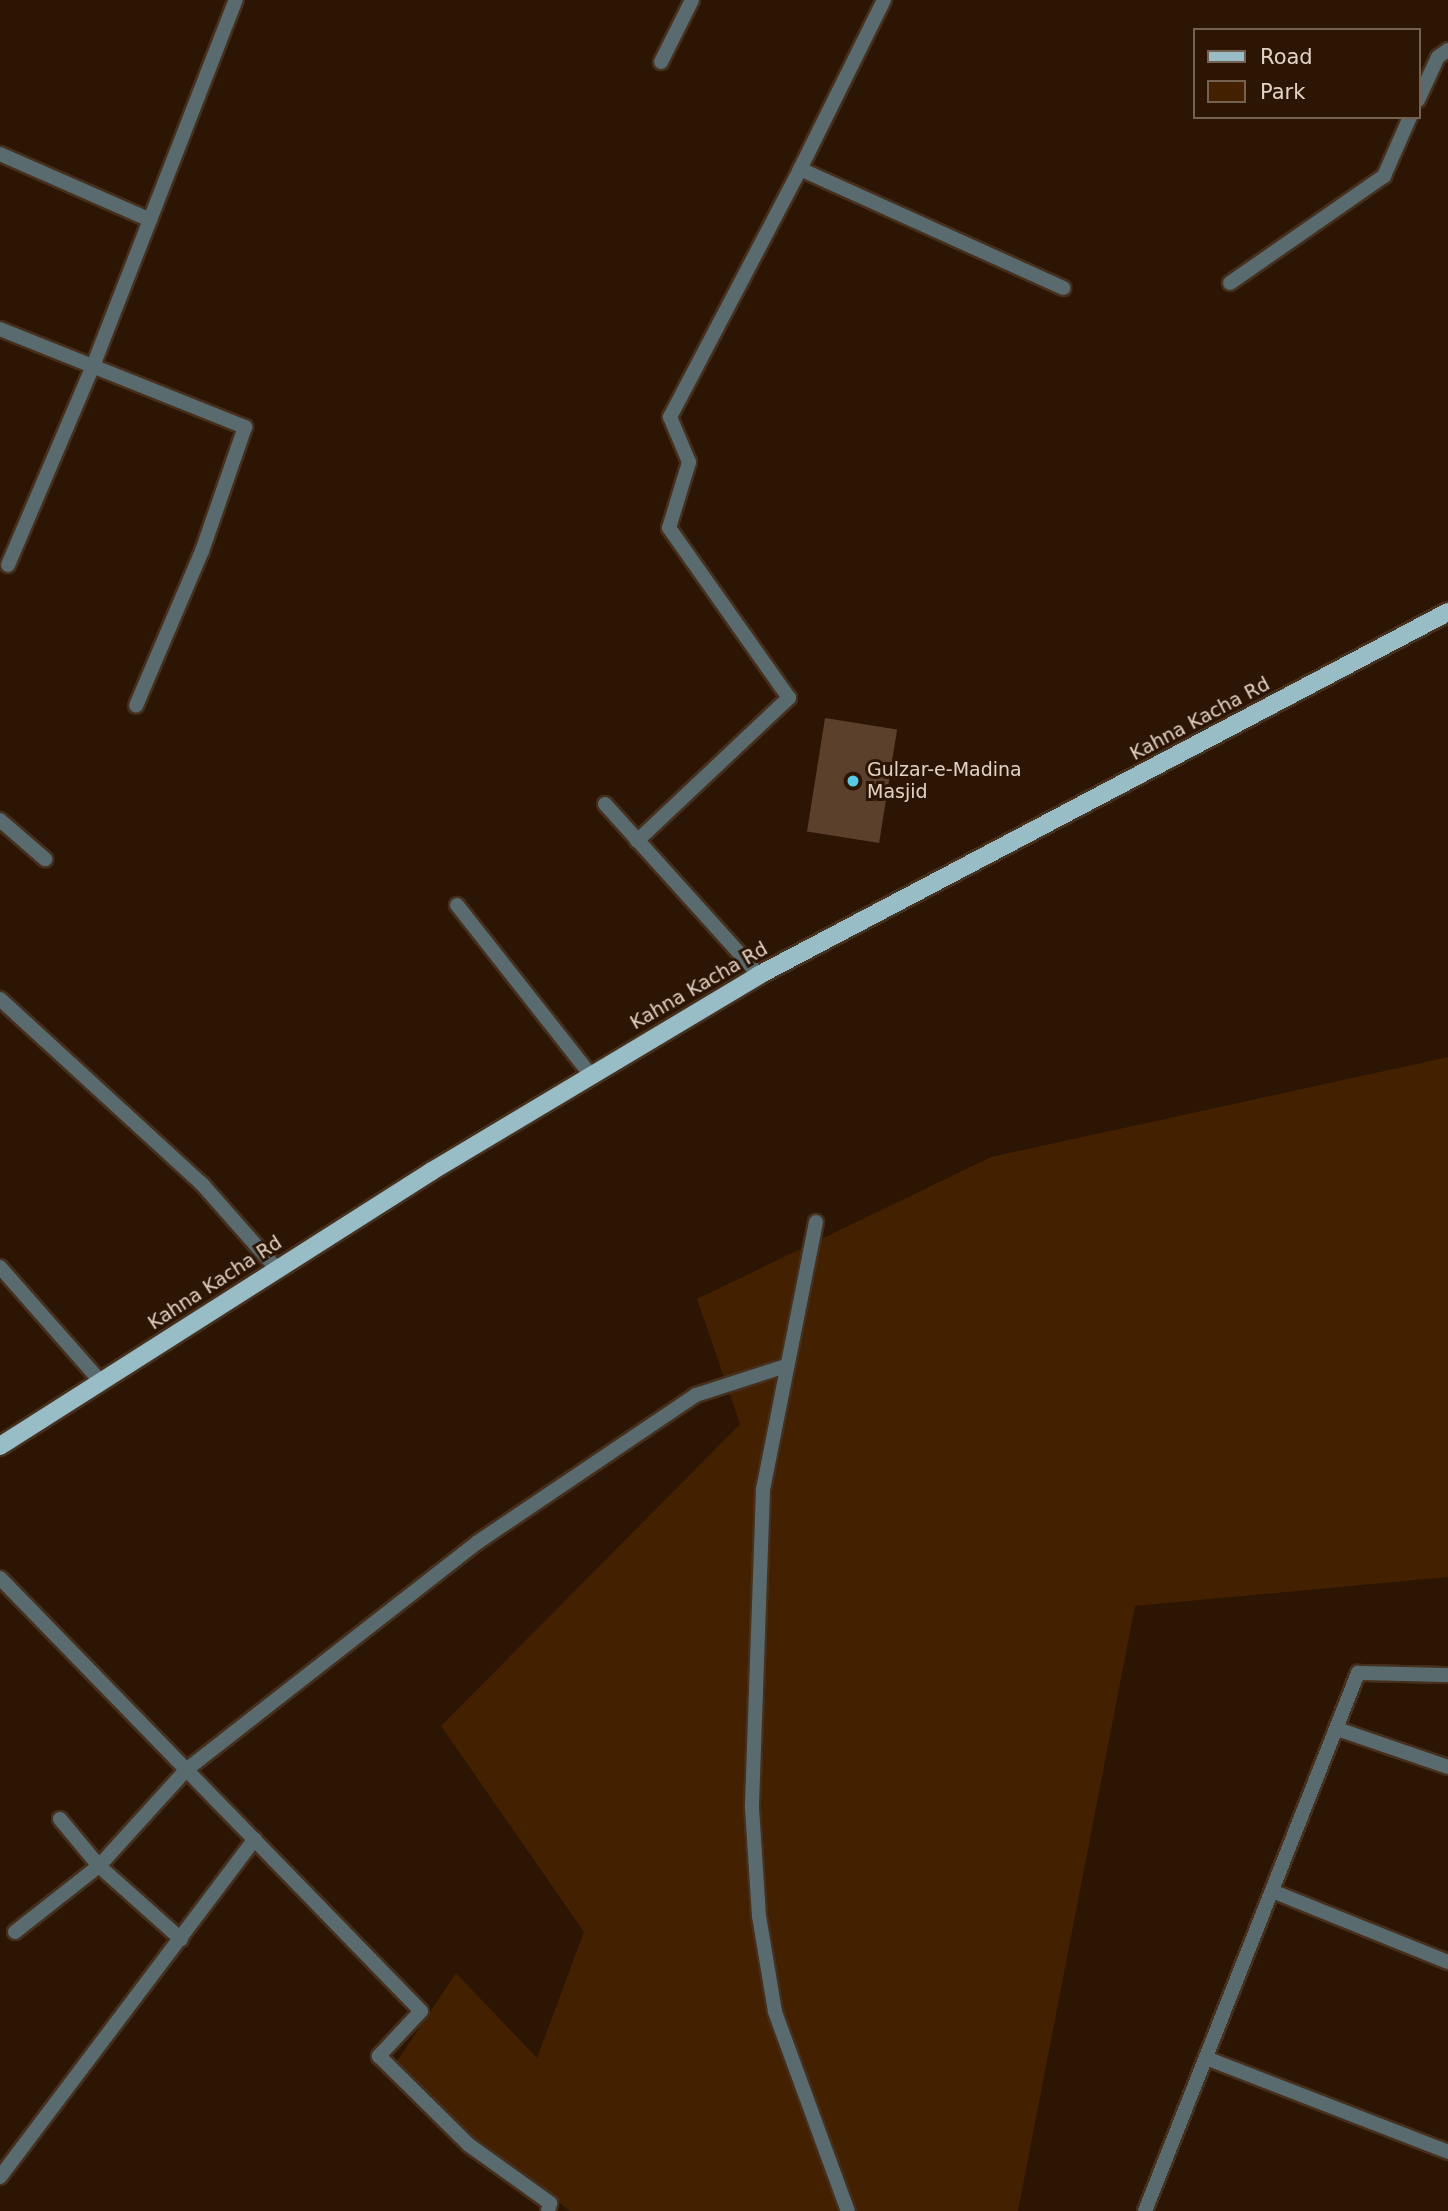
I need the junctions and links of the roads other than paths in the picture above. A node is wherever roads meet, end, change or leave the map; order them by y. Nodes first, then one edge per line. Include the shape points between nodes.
1 (236, 0) edge
2 (692, 0) edge
3 (884, 0) edge
4 (1448, 50) edge
5 (661, 62) dead end
6 (1420, 96) edge
7 (1409, 119) edge
8 (0, 154) edge
9 (800, 170) junction
10 (150, 220) junction
11 (1230, 283) dead end
12 (1063, 288) dead end
13 (0, 329) edge
14 (93, 366) junction
15 (8, 565) dead end
16 (1448, 612) edge
17 (136, 705) dead end
18 (605, 804) dead end
19 (0, 820) edge
20 (637, 841) junction
21 (45, 859) dead end
22 (457, 905) dead end
23 (759, 975) junction
24 (0, 999) edge
25 (590, 1074) junction
26 (816, 1222) dead end
27 (0, 1267) edge
28 (276, 1268) junction
29 (786, 1366) junction
30 (101, 1382) junction
31 (0, 1446) edge
32 (0, 1578) edge
33 (1448, 1675) edge
34 (1337, 1729) junction
35 (1448, 1767) edge
36 (186, 1770) junction
37 (60, 1819) dead end
38 (255, 1839) junction
39 (99, 1866) junction
40 (1272, 1891) junction
41 (15, 1931) dead end
42 (181, 1939) junction
43 (1448, 1962) edge
44 (1206, 2058) junction
45 (1448, 2152) edge
46 (0, 2177) edge
47 (548, 2211) edge
48 (848, 2211) edge
49 (1145, 2211) edge

1 - 10 street
2 - 5 street
3 - 9 street
4 - 6 street via 1438,57
7 - 11 street via 1384,176
8 - 10 street
9 - 12 street
9 - 20 street via 670,417 689,462 669,528 789,698
10 - 14 street
13 - 14 street
14 - 15 street
14 - 17 street via 245,427 202,551
16 - 23 main road, Kahna Kacha Rd
18 - 20 street
19 - 21 street
20 - 23 street
22 - 25 street
23 - 25 main road, Kahna Kacha Rd
24 - 28 street via 202,1184
25 - 28 main road, Kahna Kacha Rd
26 - 29 street
27 - 30 street
28 - 30 main road, Kahna Kacha Rd
29 - 36 street via 696,1395 601,1458 478,1542
29 - 48 street via 763,1490 757,1592 752,1808 759,1916 775,2012
30 - 31 main road, Kahna Kacha Rd
32 - 36 street
33 - 34 street via 1358,1673
34 - 35 street
34 - 40 street
36 - 38 street
36 - 39 street
37 - 39 street
38 - 42 street
38 - 47 street via 421,2011 379,2056 469,2145 550,2203
39 - 41 street
39 - 42 street
40 - 43 street
40 - 44 street
42 - 46 street
44 - 45 street
44 - 49 street

